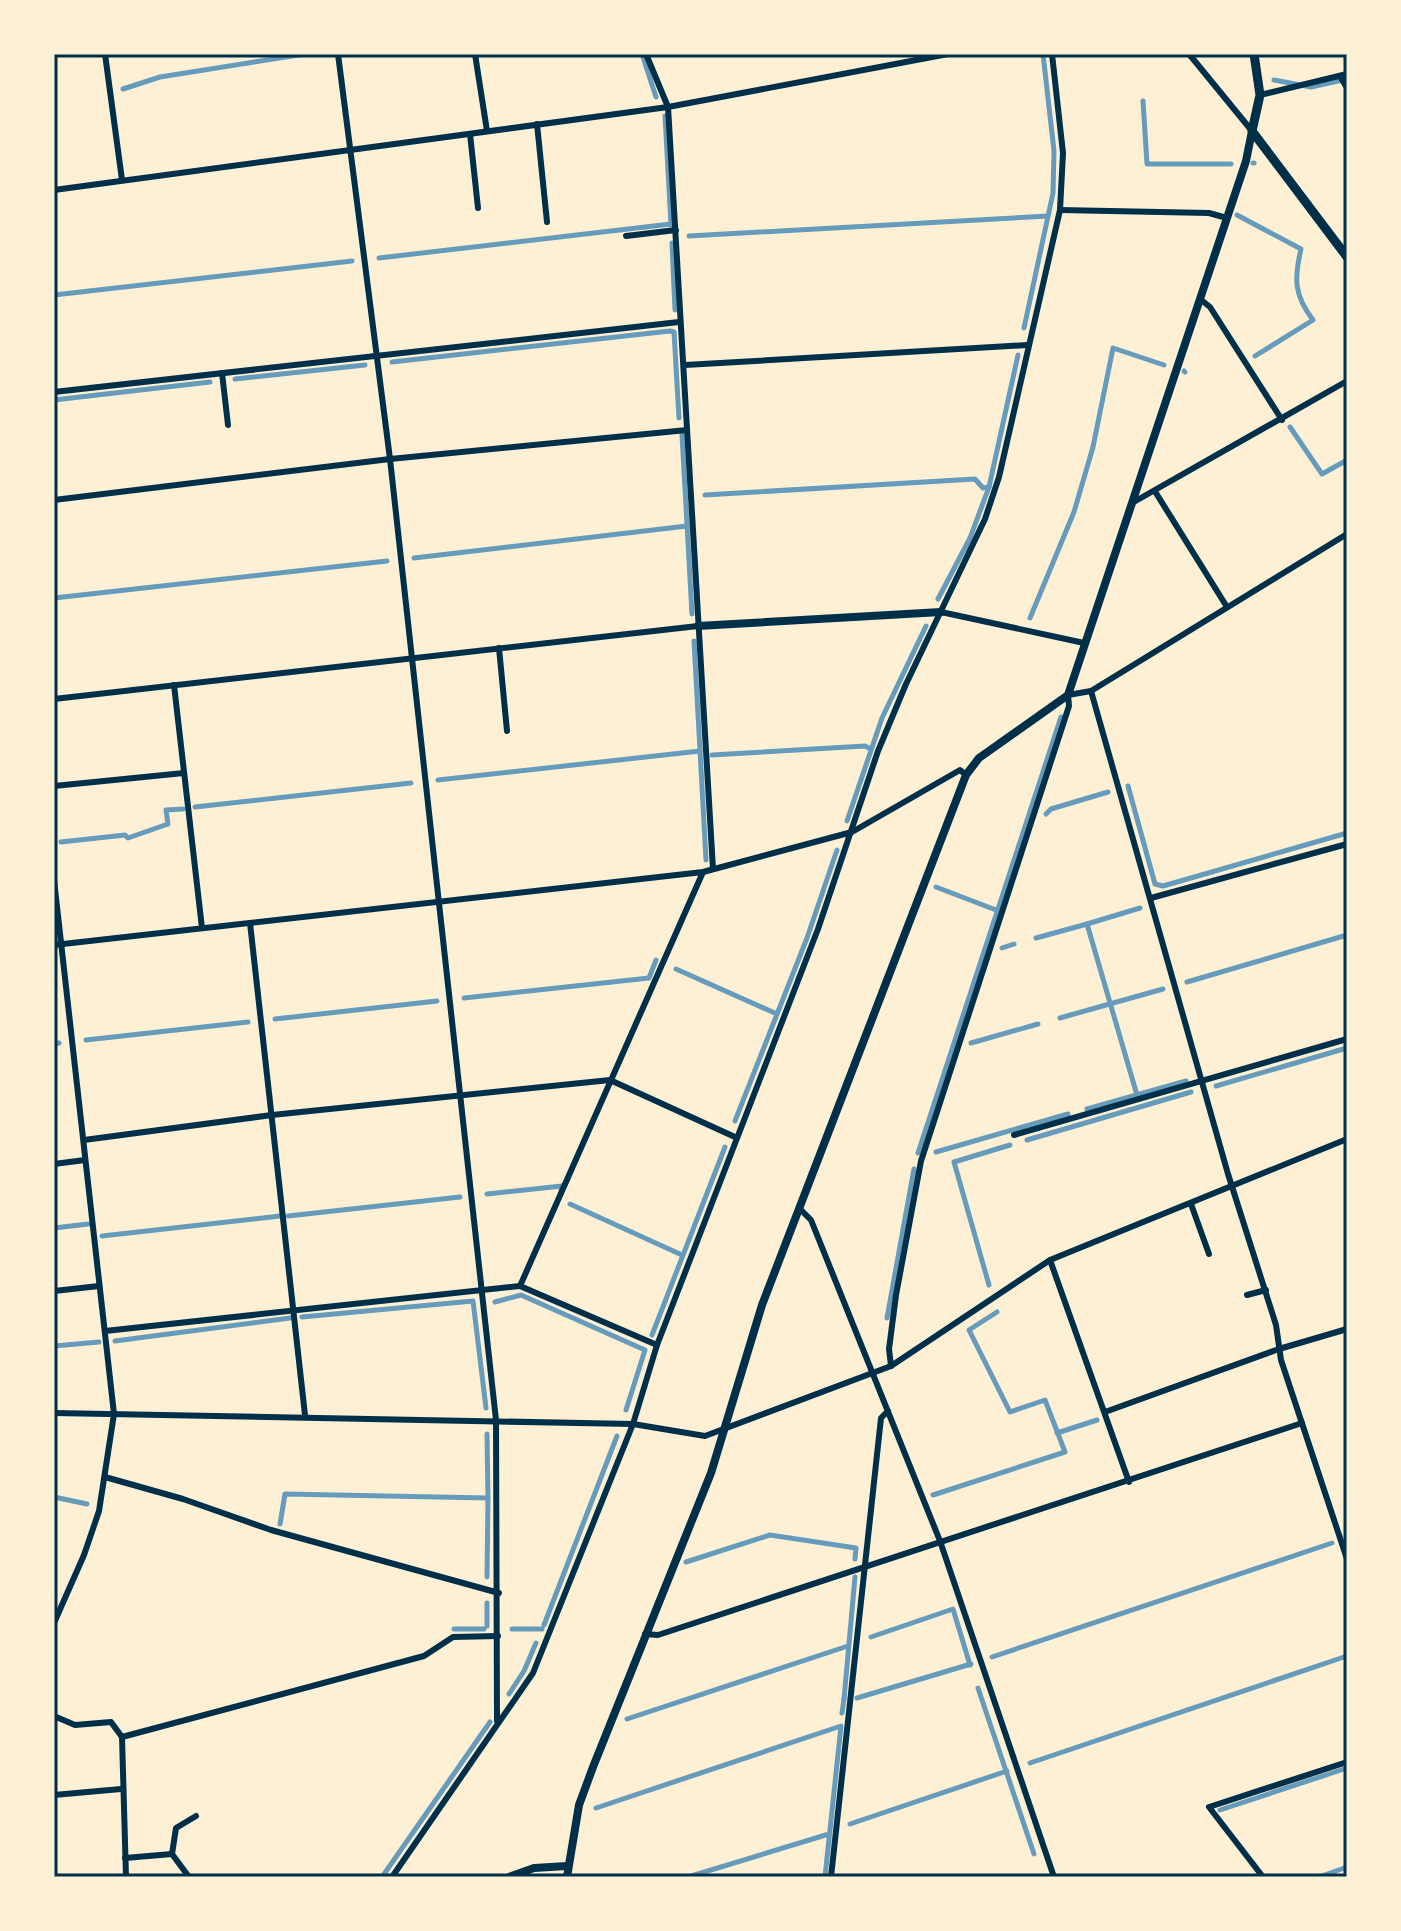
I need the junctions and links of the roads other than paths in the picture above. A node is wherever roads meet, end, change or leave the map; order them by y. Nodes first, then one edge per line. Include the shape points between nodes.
1 (105, 54) edge
2 (338, 54) edge
3 (475, 54) edge
4 (646, 54) edge
5 (948, 54) edge
6 (1052, 54) edge
7 (1189, 54) edge
8 (1254, 54) edge
9 (1344, 75) edge
10 (1347, 88) edge
11 (1260, 95) junction
12 (668, 107) junction
13 (537, 124) junction
14 (487, 131) junction
15 (1252, 131) junction
16 (470, 134) junction
17 (353, 148) junction
18 (122, 180) junction
19 (54, 190) edge
20 (478, 208) dead end
21 (1060, 210) junction
22 (1227, 218) junction
23 (547, 222) dead end
24 (676, 230) junction
25 (626, 236) dead end
26 (1347, 257) edge
27 (1200, 299) junction
28 (679, 322) junction
29 (1027, 345) junction
30 (378, 356) junction
31 (685, 365) junction
32 (222, 373) junction
33 (1347, 381) edge
34 (54, 392) edge
35 (1282, 420) junction
36 (228, 425) dead end
37 (687, 430) junction
38 (390, 459) junction
39 (1156, 493) junction
40 (54, 500) edge
41 (1132, 503) junction
42 (1347, 534) edge
43 (1227, 607) junction
44 (941, 612) junction
45 (698, 626) junction
46 (1084, 643) junction
47 (499, 648) junction
48 (409, 658) junction
49 (174, 685) junction
50 (1091, 691) junction
51 (1068, 695) junction
52 (54, 699) edge
53 (507, 731) dead end
54 (184, 773) junction
55 (966, 775) junction
56 (54, 786) edge
57 (852, 832) junction
58 (1347, 844) edge
59 (713, 869) junction
60 (703, 872) junction
61 (54, 880) edge
62 (1151, 898) junction
63 (437, 904) junction
64 (250, 923) junction
65 (202, 928) junction
66 (58, 944) edge
67 (1347, 1039) edge
68 (610, 1080) junction
69 (1201, 1081) junction
70 (463, 1096) junction
71 (272, 1115) junction
72 (1014, 1135) dead end
73 (735, 1137) junction
74 (1347, 1139) edge
75 (84, 1140) junction
76 (85, 1160) junction
77 (54, 1164) edge
78 (1233, 1187) junction
79 (1191, 1204) junction
80 (800, 1209) junction
81 (1209, 1254) dead end
82 (1050, 1260) junction
83 (99, 1286) junction
84 (520, 1286) junction
85 (1266, 1290) junction
86 (54, 1291) edge
87 (483, 1292) junction
88 (1247, 1295) dead end
89 (295, 1313) junction
90 (1347, 1329) edge
91 (105, 1331) junction
92 (657, 1345) junction
93 (1279, 1349) junction
94 (891, 1366) junction
95 (872, 1373) junction
96 (888, 1411) junction
97 (1105, 1412) junction
98 (54, 1413) edge
99 (114, 1414) junction
100 (305, 1415) junction
101 (496, 1420) junction
102 (1302, 1423) junction
103 (633, 1424) junction
104 (724, 1432) junction
105 (105, 1477) junction
106 (1129, 1482) junction
107 (940, 1541) junction
108 (1347, 1559) edge
109 (865, 1565) junction
110 (499, 1593) junction
111 (54, 1623) edge
112 (645, 1634) junction
113 (498, 1636) junction
114 (54, 1716) edge
115 (497, 1721) junction
116 (122, 1737) junction
117 (1347, 1762) edge
118 (121, 1789) junction
119 (54, 1795) edge
120 (196, 1816) dead end
121 (172, 1854) junction
122 (125, 1858) junction
123 (567, 1866) junction
124 (126, 1877) edge
125 (189, 1877) edge
126 (392, 1877) edge
127 (509, 1877) edge
128 (567, 1877) edge
129 (831, 1877) edge
130 (1054, 1877) edge
131 (1263, 1877) edge

1 - 18 street
2 - 17 street
3 - 14 street
4 - 12 street
5 - 12 street
6 - 21 street via 1063,153
7 - 15 street
8 - 11 main road
9 - 10 street
9 - 11 street
11 - 15 main road
12 - 13 street
12 - 24 street
13 - 14 street
13 - 23 street
14 - 16 street
15 - 22 street
15 - 26 main road
16 - 17 street
16 - 20 street
17 - 18 street
17 - 30 street
18 - 19 street
21 - 22 street via 1209,213
21 - 29 street
22 - 27 street
24 - 25 street
24 - 28 street
27 - 35 street
27 - 41 street
28 - 30 street
28 - 31 street
29 - 31 street
29 - 44 street via 995,491
30 - 32 street
30 - 38 street
31 - 37 street
32 - 34 street
32 - 36 street
33 - 35 street
35 - 39 street
37 - 38 street
37 - 45 street
38 - 40 street
38 - 48 street
39 - 41 street
39 - 43 street
41 - 46 street
42 - 43 street
43 - 50 street
44 - 45 street
44 - 46 street
44 - 57 street via 878,751
45 - 47 street
45 - 59 street
46 - 51 street
47 - 48 street
47 - 53 street
48 - 49 street
48 - 63 street
49 - 52 street
49 - 54 street
50 - 51 street
50 - 62 street
51 - 55 street via 979,758
51 - 94 street via 1069,706 921,1161 896,1295
54 - 56 street
54 - 65 street
55 - 57 street via 960,770
55 - 80 street
57 - 59 street
57 - 73 street
58 - 62 street
59 - 60 street
60 - 63 street
60 - 68 street
61 - 66 street
62 - 69 street
63 - 64 street
63 - 70 street
64 - 65 street
64 - 71 street
65 - 66 street
66 - 75 street
67 - 69 street
68 - 70 street
68 - 73 street
68 - 84 street
69 - 72 street
69 - 78 street
70 - 71 street
70 - 87 street
71 - 75 street
71 - 89 street
73 - 92 street
74 - 78 street
75 - 76 street
76 - 77 street
76 - 83 street
78 - 79 street
78 - 85 street
79 - 81 street
79 - 82 street
80 - 95 street via 811,1220
80 - 104 street via 762,1305
82 - 94 street
82 - 97 street
83 - 86 street
83 - 91 street
84 - 87 street
84 - 92 street
85 - 88 street
85 - 93 street
87 - 89 street
87 - 101 street
89 - 91 street
89 - 100 street
90 - 93 street
91 - 99 street
92 - 103 street
93 - 97 street
93 - 102 street
94 - 95 street
95 - 96 street
95 - 104 street
96 - 107 street
96 - 109 street via 881,1418
97 - 106 street
98 - 99 street
99 - 100 street
99 - 105 street
100 - 101 street
101 - 103 street
101 - 110 street
102 - 106 street
102 - 108 street
103 - 104 street via 705,1436
103 - 115 street via 533,1673
104 - 112 street
105 - 110 street
105 - 111 street via 84,1555
106 - 107 street
107 - 109 street
107 - 130 street
109 - 112 street via 658,1635
109 - 129 street
110 - 113 street
112 - 123 street via 579,1805
113 - 115 street
113 - 116 street via 453,1637 424,1656
114 - 116 street via 75,1725 111,1722
115 - 126 street
116 - 118 street
117 - 131 street via 1209,1807
118 - 119 street
118 - 122 street
120 - 121 street via 176,1828
121 - 122 street
121 - 125 street
122 - 124 street
123 - 127 street via 534,1868
123 - 128 street

